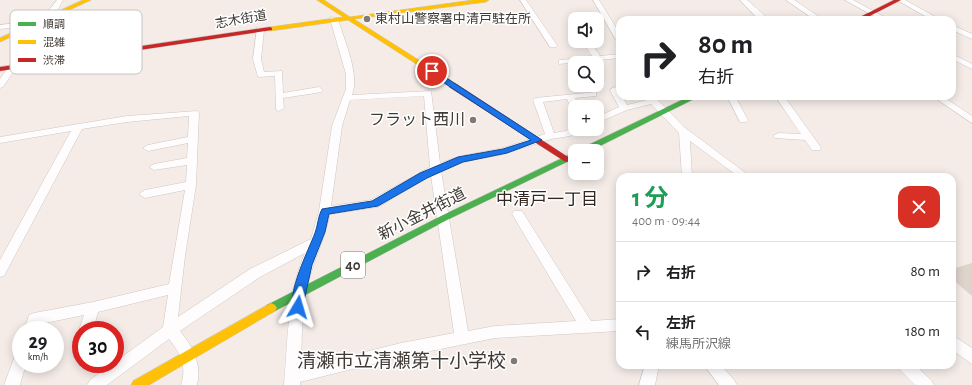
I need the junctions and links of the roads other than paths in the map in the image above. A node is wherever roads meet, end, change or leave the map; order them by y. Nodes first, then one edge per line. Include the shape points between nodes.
1 (60, 0) edge
2 (88, 0) edge
3 (320, 0) edge
4 (486, 0) edge
5 (522, 0) edge
6 (596, 0) edge
7 (743, 0) edge
8 (789, 0) edge
9 (848, 0) edge
10 (899, 0) edge
11 (440, 3) edge
12 (53, 10) edge
13 (66, 10) edge
14 (872, 12) junction
15 (760, 16) edge
16 (814, 16) edge
17 (864, 16) edge
18 (879, 16) edge
19 (929, 16) edge
20 (347, 17) junction
21 (334, 19) junction
22 (0, 26) edge
23 (10, 26) edge
24 (956, 29) edge
25 (260, 30) junction
26 (616, 33) edge
27 (10, 35) edge
28 (972, 37) edge
29 (0, 40) edge
30 (553, 45) dead end
31 (142, 49) edge
32 (616, 57) edge
33 (604, 58) edge
34 (956, 58) edge
35 (562, 62) dead end
36 (568, 62) edge
37 (972, 67) edge
38 (10, 68) edge
39 (0, 69) edge
40 (10, 70) edge
41 (0, 85) edge
42 (319, 90) dead end
43 (614, 90) dead end
44 (593, 94) dead end
45 (616, 94) edge
46 (279, 96) junction
47 (570, 96) junction
48 (347, 98) junction
49 (572, 100) edge
50 (620, 100) edge
51 (646, 100) edge
52 (653, 100) edge
53 (688, 100) edge
54 (733, 100) edge
55 (781, 100) edge
56 (942, 100) edge
57 (280, 108) dead end
58 (624, 108) junction
59 (663, 113) junction
60 (604, 117) edge
61 (744, 120) dead end
62 (972, 120) edge
63 (78, 127) junction
64 (684, 131) junction
65 (568, 134) edge
66 (550, 136) junction
67 (778, 136) dead end
68 (808, 137) junction
69 (192, 139) junction
70 (0, 140) edge
71 (538, 140) junction
72 (598, 144) edge
73 (148, 148) dead end
74 (816, 148) dead end
75 (568, 155) edge
76 (568, 158) edge
77 (192, 161) junction
78 (154, 167) dead end
79 (435, 170) junction
80 (688, 173) edge
81 (741, 173) edge
82 (191, 185) junction
83 (144, 194) dead end
84 (325, 211) junction
85 (518, 214) dead end
86 (444, 218) junction
87 (316, 242) junction
88 (0, 272) edge
89 (175, 288) junction
90 (299, 293) junction
91 (93, 308) junction
92 (33, 321) edge
93 (89, 321) edge
94 (616, 325) edge
95 (587, 327) junction
96 (170, 330) junction
97 (462, 338) junction
98 (956, 344) edge
99 (187, 356) junction
100 (972, 357) edge
101 (651, 369) edge
102 (716, 369) edge
103 (909, 369) edge
104 (16, 373) edge
105 (292, 381) edge
106 (12, 385) edge
107 (95, 385) edge
108 (137, 385) edge
109 (189, 385) edge
110 (647, 385) edge
111 (729, 385) edge
112 (926, 385) edge

1 - 12 street
2 - 13 main road
3 - 20 main road
4 - 11 main road, 志木街道
5 - 30 street
6 - 26 street
7 - 15 street
8 - 16 street
9 - 14 street
10 - 14 main road
10 - 19 street
11 - 20 main road, 志木街道
14 - 17 main road
14 - 18 street
20 - 21 main road, 志木街道
20 - 71 main road
21 - 25 main road, 志木街道
21 - 48 street via 350,74
22 - 23 street
24 - 28 street
25 - 31 main road, 志木街道
25 - 46 street via 258,65 261,75 279,73
27 - 29 main road
32 - 33 street
34 - 37 street
35 - 36 street
38 - 39 main road, 志木街道
40 - 41 street
42 - 46 street
43 - 45 street
44 - 47 street
46 - 57 street
47 - 49 street
47 - 66 street via 538,100
48 - 79 street via 428,93
48 - 84 street via 337,126
50 - 58 street
51 - 58 street
52 - 59 street
53 - 59 main road
54 - 61 street
55 - 68 street
56 - 62 street
58 - 60 street
59 - 64 street
59 - 72 main road
63 - 69 street via 194,113
63 - 70 street
63 - 88 street
64 - 80 street
64 - 81 street
65 - 66 street
66 - 71 street
67 - 68 street
68 - 74 street
69 - 73 street
69 - 77 street
71 - 75 main road
71 - 79 street via 504,151 461,159
76 - 86 main road, 新小金井街道 / 40
77 - 78 street
77 - 82 street
79 - 84 street via 374,204
79 - 86 street
82 - 83 street
82 - 89 street
84 - 87 street
85 - 95 street
86 - 90 main road, 新小金井街道 / 40
86 - 97 street
87 - 90 street via 306,265
87 - 96 street via 255,272
89 - 91 street
89 - 96 street
90 - 99 main road, 新小金井街道 / 40
90 - 105 street
91 - 92 street
91 - 93 street
94 - 95 street
95 - 97 street via 494,332
96 - 99 street via 180,339
96 - 107 street
97 - 105 street via 401,350
98 - 100 street
99 - 108 main road, 新小金井街道 / 40
99 - 109 street via 192,372
101 - 110 street
102 - 111 street
103 - 112 street
104 - 106 street

